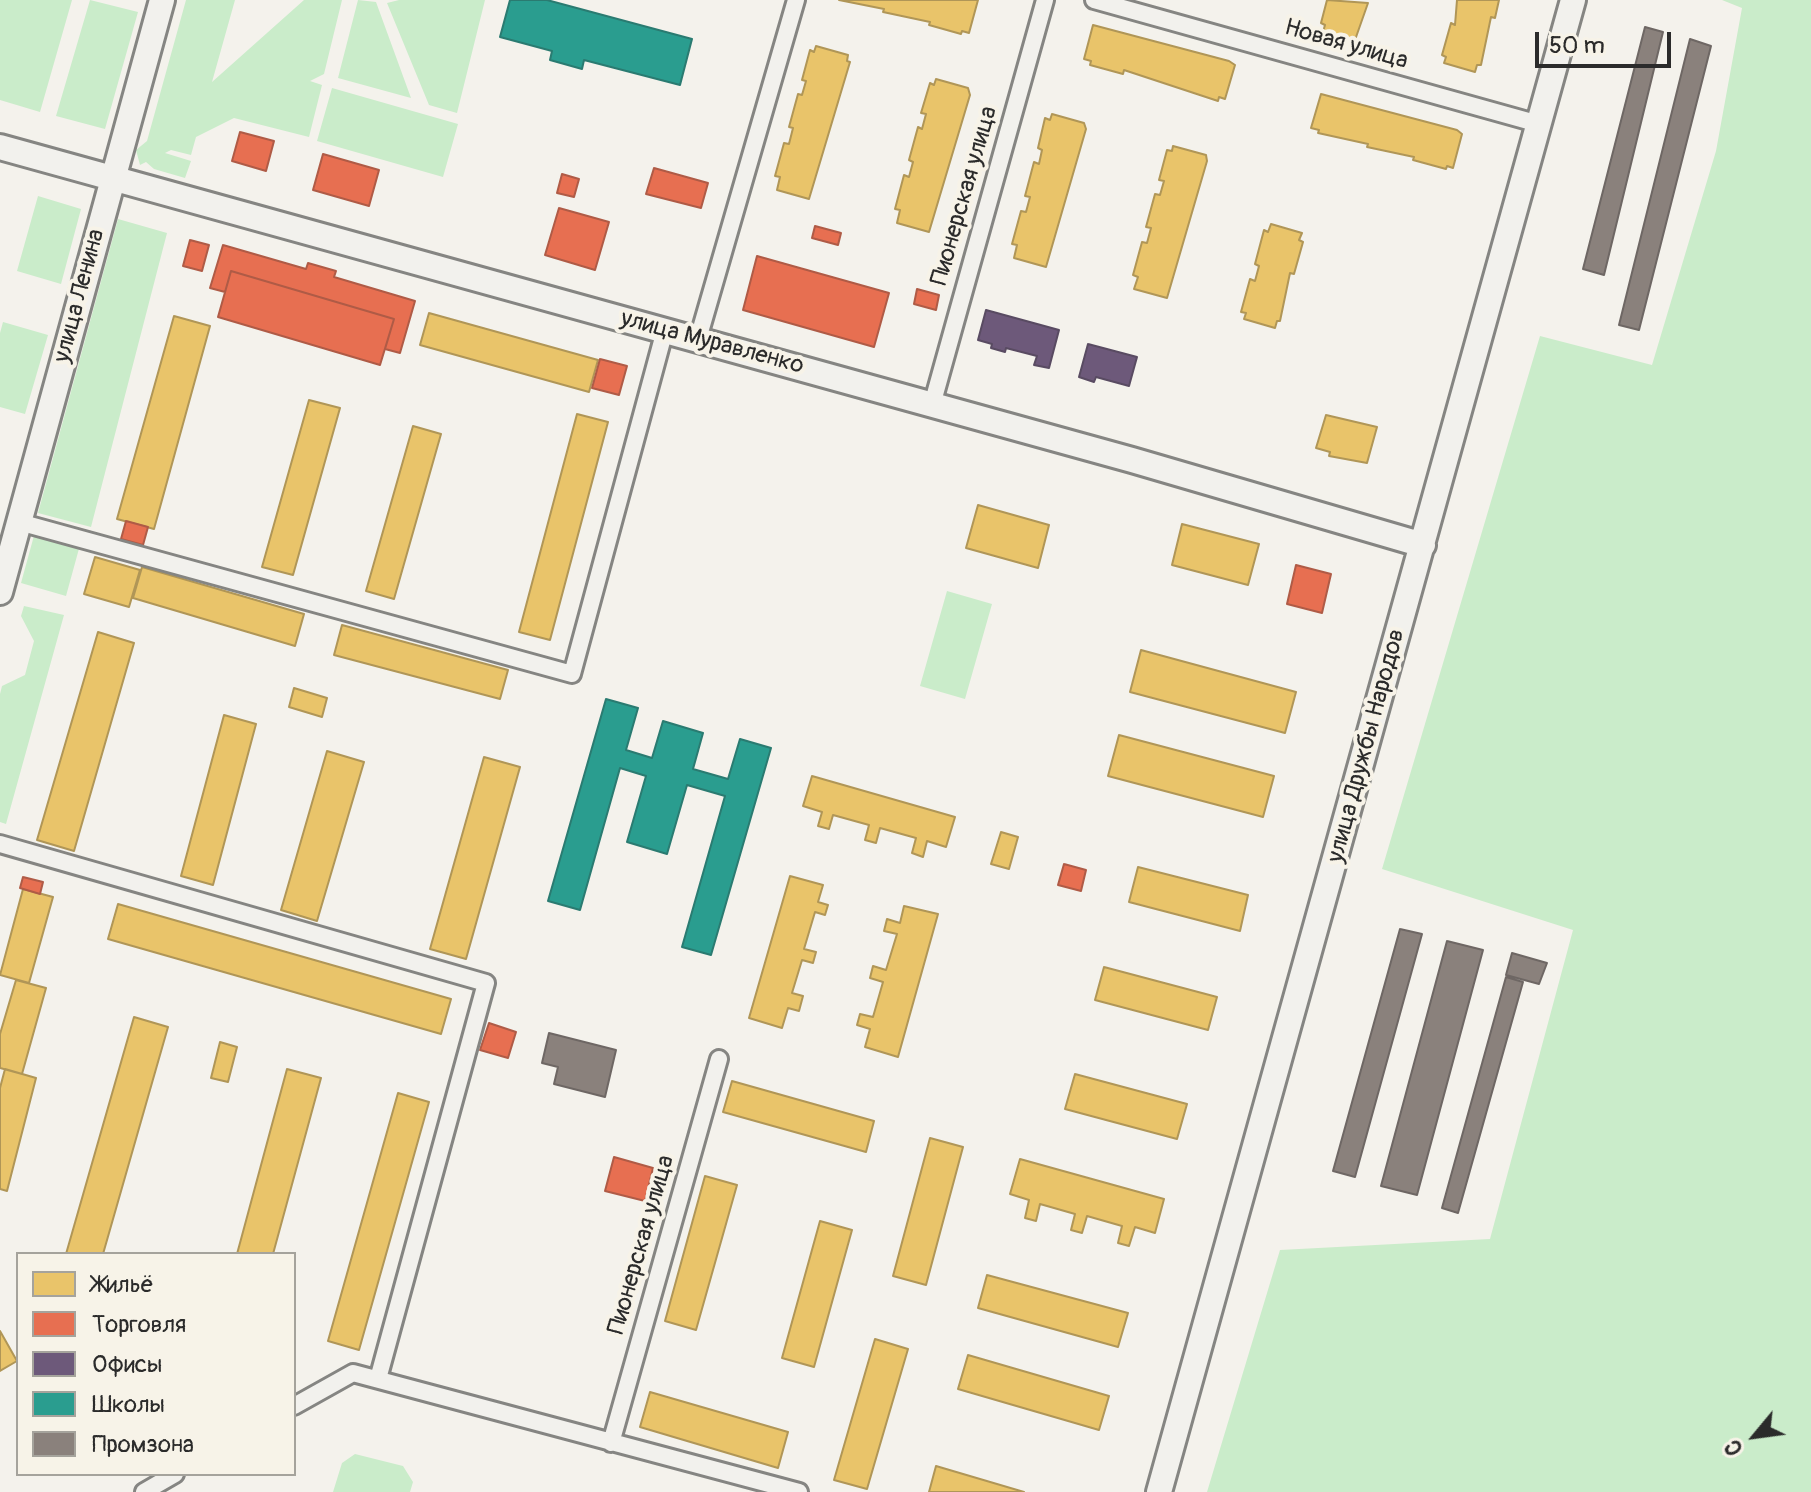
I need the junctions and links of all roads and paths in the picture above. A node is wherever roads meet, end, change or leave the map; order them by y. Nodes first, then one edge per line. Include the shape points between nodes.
1 (162, 0) edge
2 (796, 0) edge
3 (1045, 0) edge
4 (1094, 0) edge
5 (1573, 0) edge
6 (1539, 124) junction
7 (0, 147) edge
8 (111, 178) junction
9 (665, 330) junction
10 (698, 339) junction
11 (932, 405) junction
12 (19, 522) junction
13 (1423, 545) junction
14 (0, 592) edge
15 (0, 844) edge
16 (719, 1059) dead end
17 (378, 1379) junction
18 (296, 1405) edge
19 (611, 1443) junction
20 (172, 1476) edge
21 (144, 1492) edge
22 (799, 1492) edge
23 (1159, 1492) edge

1 - 8 street, улица Ленина
2 - 10 street
3 - 11 street, Пионерская улица
4 - 6 street, Новая улица
5 - 6 street, улица Дружбы Народов
6 - 13 street, улица Дружбы Народов
7 - 8 street, улица Муравленко
8 - 9 street, улица Муравленко
8 - 12 street, улица Ленина
9 - 10 street, улица Муравленко
9 - 12 street via 572,674
10 - 11 street, улица Муравленко
11 - 13 street, улица Муравленко
12 - 14 street, улица Ленина
13 - 23 street, улица Дружбы Народов
15 - 17 street via 486,983
16 - 19 street, Пионерская улица
17 - 18 street via 353,1373
17 - 19 street
19 - 22 street
20 - 21 street

